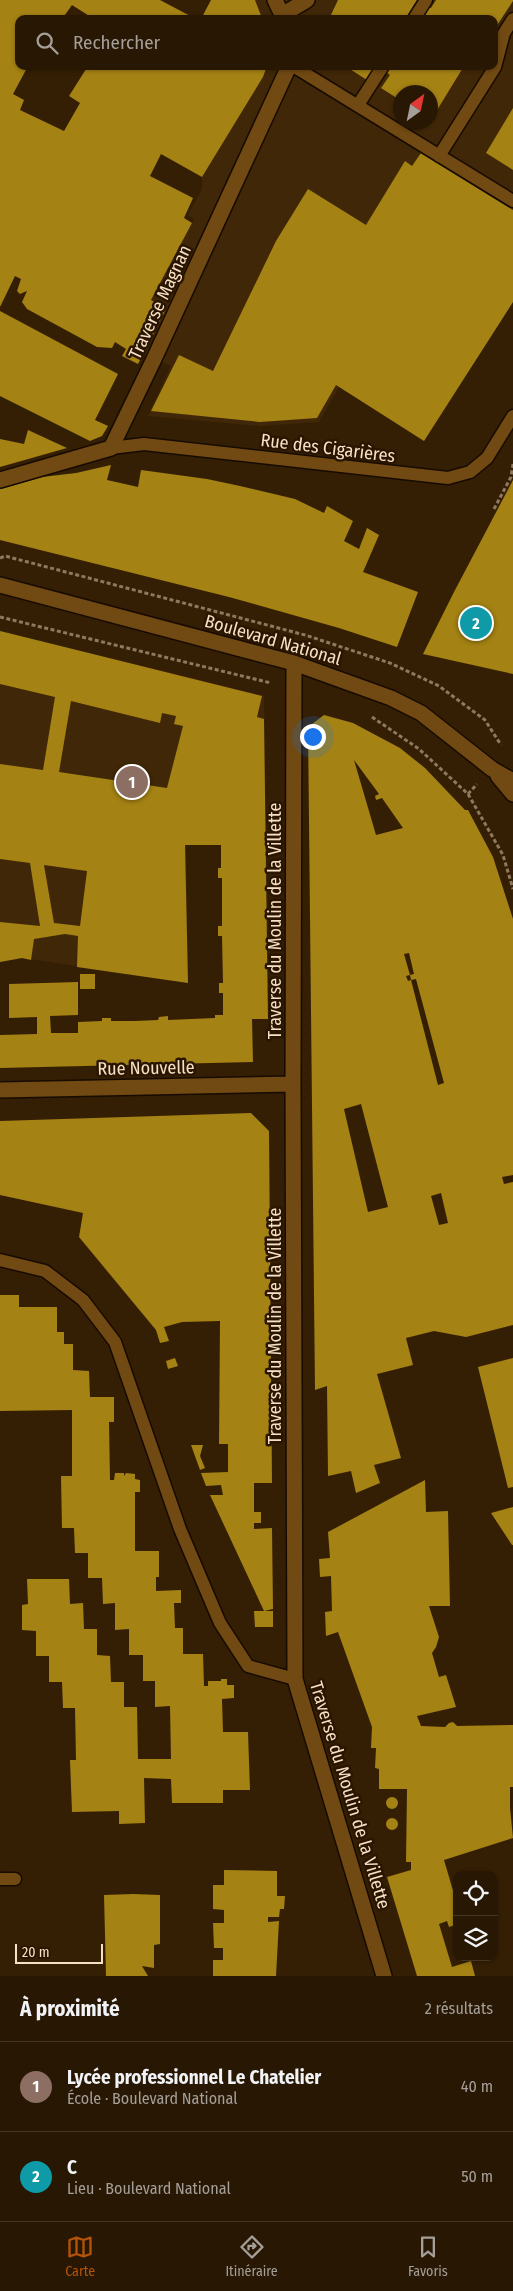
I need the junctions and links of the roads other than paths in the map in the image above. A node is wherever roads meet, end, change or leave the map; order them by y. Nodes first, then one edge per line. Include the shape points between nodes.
1 (275, 0) edge
2 (307, 0) edge
3 (426, 0) edge
4 (282, 15) edge
5 (286, 15) edge
6 (417, 15) edge
7 (513, 19) edge
8 (498, 56) edge
9 (289, 70) edge
10 (298, 70) edge
11 (381, 70) edge
12 (493, 70) edge
13 (358, 105) junction
14 (438, 156) junction
15 (513, 201) edge
16 (513, 416) edge
17 (111, 448) junction
18 (0, 480) edge
19 (0, 585) edge
20 (294, 663) junction
21 (492, 770) junction
22 (513, 781) edge
23 (513, 794) edge
24 (293, 1084) junction
25 (0, 1090) edge
26 (0, 1260) edge
27 (295, 1679) junction
28 (0, 1879) edge
29 (15, 1879) dead end
30 (384, 1976) edge

1 - 4 street
2 - 5 street
3 - 6 lane
7 - 8 lane via 504,33
9 - 17 street, Traverse Magnan
10 - 13 lane
11 - 13 lane
12 - 14 lane
13 - 14 lane
14 - 15 lane
16 - 17 lane, Rue des Cigarières via 487,458 470,472 448,478 144,444
17 - 18 street
19 - 20 street, Boulevard National
20 - 21 street, Boulevard National via 391,698 421,713
20 - 24 street, Traverse du Moulin de la Villette
21 - 22 street, Boulevard National
21 - 23 street
24 - 25 street, Rue Nouvelle
24 - 27 street, Traverse du Moulin de la Villette
26 - 27 lane via 45,1271 83,1300 115,1342 180,1529 220,1623 248,1666
27 - 30 street, Traverse du Moulin de la Villette
28 - 29 lane

